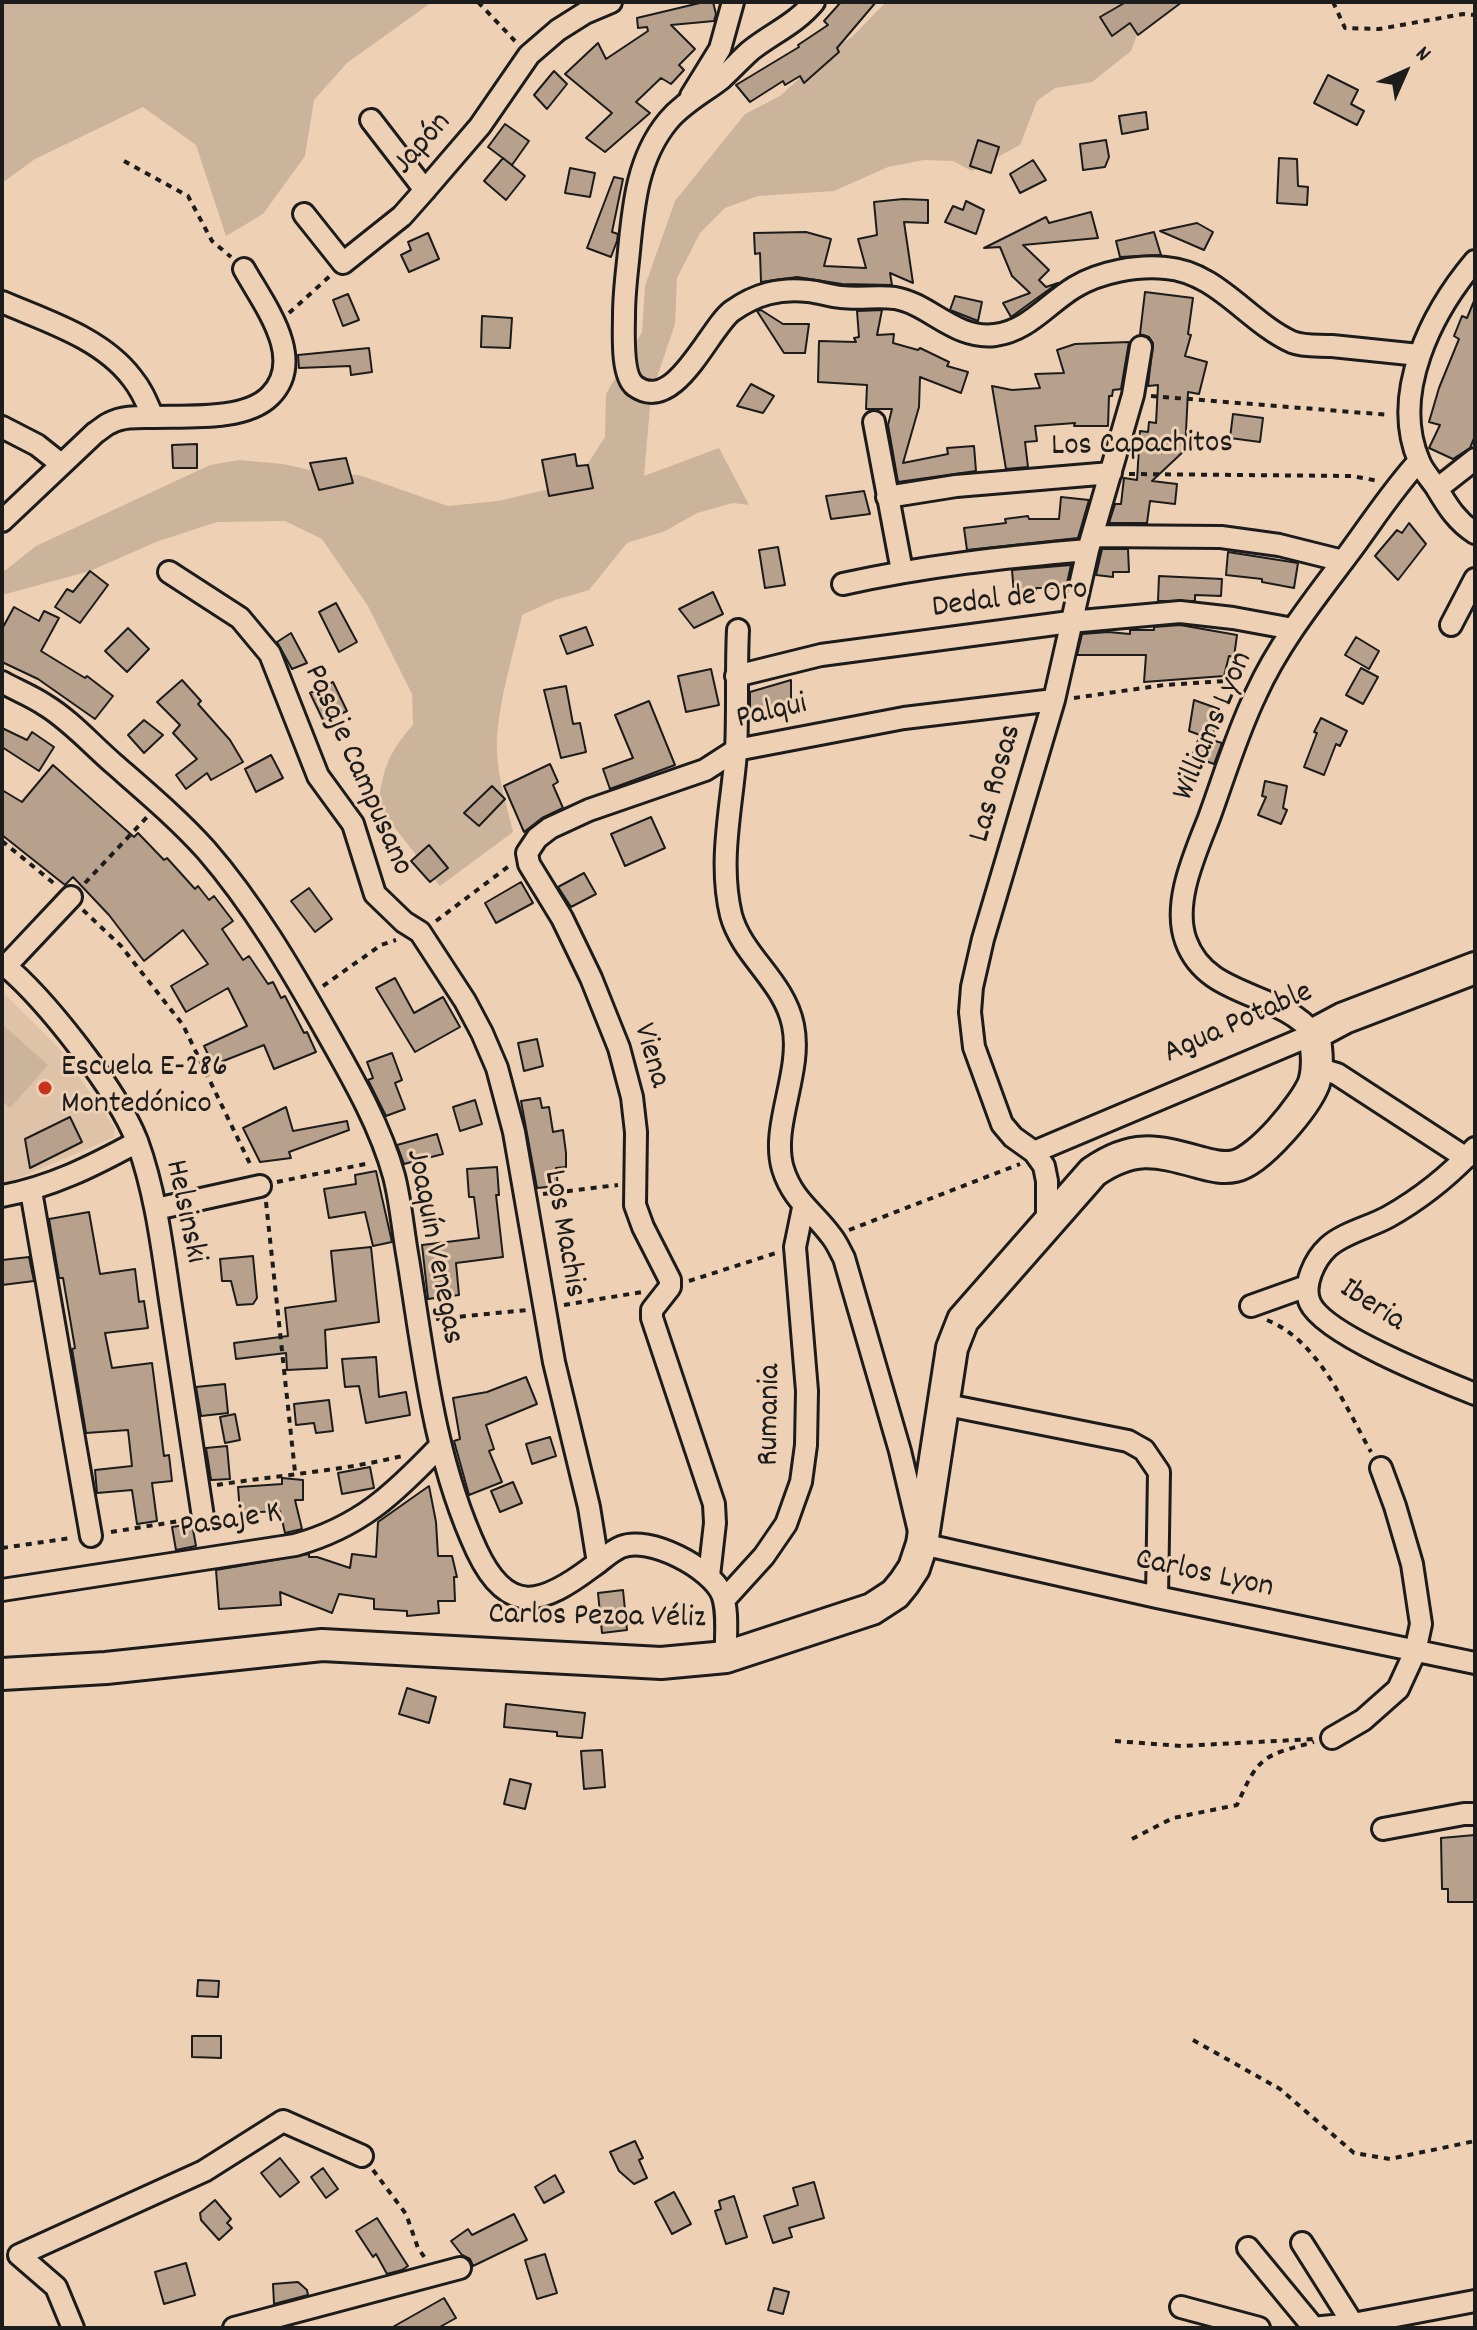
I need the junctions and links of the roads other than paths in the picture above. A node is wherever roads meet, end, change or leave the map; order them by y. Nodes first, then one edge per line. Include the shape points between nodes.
1 (611, 2) edge
2 (733, 2) edge
3 (814, 2) edge
4 (687, 103) junction
5 (371, 120) dead end
6 (425, 190) junction
7 (304, 214) dead end
8 (1475, 261) edge
9 (244, 269) road end
10 (1468, 281) edge
11 (2, 302) edge
12 (1141, 347) dead end
13 (1419, 355) junction
14 (153, 417) junction
15 (874, 422) dead end
16 (2, 427) edge
17 (1475, 459) edge
18 (1419, 461) junction
19 (61, 464) junction
20 (1111, 473) junction
21 (1437, 489) junction
22 (887, 497) junction
23 (2, 521) edge
24 (1475, 533) edge
25 (1090, 543) junction
26 (1343, 561) junction
27 (902, 571) junction
28 (169, 572) dead end
29 (1475, 579) edge
30 (843, 584) dead end
31 (1070, 622) junction
32 (1451, 625) dead end
33 (1293, 629) junction
34 (738, 630) dead end
35 (736, 676) junction
36 (2, 682) edge
37 (1054, 700) junction
38 (736, 750) junction
39 (527, 853) joint
40 (71, 897) road end
41 (420, 932) joint
42 (4, 965) edge
43 (1475, 968) edge
44 (1314, 1034) junction
45 (1317, 1068) junction
46 (137, 1142) junction
47 (1034, 1152) junction
48 (1470, 1153) edge
49 (260, 1186) road end
50 (31, 1191) junction
51 (2, 1196) edge
52 (803, 1208) junction
53 (156, 1209) junction
54 (1047, 1222) junction
55 (1307, 1286) junction
56 (1251, 1306) road end
57 (1475, 1394) edge
58 (942, 1404) junction
59 (439, 1447) junction
60 (1381, 1468) road end
61 (203, 1517) dead end
62 (91, 1536) dead end
63 (922, 1544) junction
64 (598, 1563) junction
65 (709, 1576) junction
66 (2, 1590) edge
67 (1157, 1597) junction
68 (724, 1600) junction
69 (1415, 1652) junction
70 (726, 1657) junction
71 (1475, 1663) edge
72 (2, 1674) edge
73 (1332, 1738) road end
74 (1475, 1814) edge
75 (1383, 1829) dead end
76 (362, 2156) road end
77 (1302, 2243) dead end
78 (1248, 2248) dead end
79 (460, 2268) dead end
80 (1475, 2301) edge
81 (1181, 2307) dead end
82 (1353, 2324) junction
83 (73, 2328) edge
84 (234, 2328) edge
85 (1259, 2328) edge
86 (1313, 2328) edge

1 - 6 street, Japón via 558,30 529,55 480,126
2 - 4 street via 720,49
3 - 4 street
4 - 13 street via 650,147 638,181 624,292 625,345 629,380 648,392 683,375 729,313 763,293 896,298 949,325 994,335 1032,320 1090,279 1139,268 1169,267 1195,276 1298,344
5 - 6 street
6 - 7 street, Japón via 402,216 343,263
8 - 10 street
9 - 14 street via 276,324 284,349 283,381 249,410
10 - 13 street via 1436,316
11 - 14 street via 100,349 130,375
12 - 20 street, Las Rosas
13 - 18 street via 1409,416
14 - 19 street via 112,422
15 - 22 street
16 - 19 street
17 - 21 street
18 - 21 street
18 - 26 street, Williams Lyon
19 - 23 street
20 - 22 street, Los Capachitos
20 - 25 street, Las Rosas
21 - 24 street via 1461,525
22 - 27 street
25 - 26 street via 1221,537
25 - 27 street
25 - 31 street, Las Rosas
26 - 33 street, Williams Lyon
27 - 30 street
28 - 41 street, Pasaje Campusano via 240,618 270,654 318,776 353,824 375,894
29 - 32 street
31 - 33 street, Dedal de Oro via 1180,612
31 - 35 street, Dedal de Oro via 821,655
31 - 37 street, Las Rosas
33 - 44 street, Williams Lyon via 1254,696 1196,851 1182,901 1182,922 1186,941 1204,970 1234,990 1285,1009
34 - 35 street
35 - 38 street
36 - 59 street, Joaquín Venegas via 48,706 207,851 248,905 358,1088 395,1180
37 - 38 street, Palqui via 904,718
37 - 47 street, Las Rosas via 983,939 970,1012 974,1047 1002,1124
38 - 39 street, Palqui via 705,770 550,828
38 - 52 street via 724,870 727,895 732,919 789,1007 794,1055 779,1152
39 - 65 street, Viena via 591,978 632,1097 635,1205 670,1287 652,1310 652,1318 714,1504
40 - 42 street
41 - 64 street, Los Machis via 465,1001 497,1068
42 - 46 street, Helsinski via 54,1017 105,1083
43 - 44 main road, Agua Potable
44 - 45 main road, Carlos Pezoa Véliz
44 - 47 street, Agua Potable
45 - 48 street via 1337,1074
45 - 54 main road, Carlos Pezoa Véliz via 1306,1098 1251,1160 1223,1168 1154,1151 1134,1152 1093,1172
46 - 50 street via 89,1169
46 - 53 street, Helsinski
47 - 54 street, Las Rosas via 1047,1181
48 - 55 street, Iberia via 1409,1204 1329,1246
49 - 53 street
50 - 51 street
50 - 62 street
52 - 63 street via 832,1236 844,1258
52 - 68 street, Rumania via 795,1247 807,1391 801,1482 786,1524
53 - 61 street, Helsinski
54 - 58 main road, Carlos Pezoa Véliz via 963,1320
55 - 56 street
55 - 57 street, Iberia via 1309,1302 1340,1331
58 - 63 main road, Carlos Pezoa Véliz
58 - 67 street via 1128,1441 1144,1450 1159,1472
59 - 64 street, Joaquín Venegas via 477,1552 506,1591 534,1598 553,1594
59 - 66 street, Pasaje K via 375,1509 318,1538
60 - 69 street via 1412,1564 1421,1624
63 - 67 street, Carlos Lyon
63 - 70 main road, Carlos Pezoa Véliz via 904,1583 872,1609
64 - 65 street, Joaquín Venegas via 621,1546 640,1544 654,1546
65 - 68 street, Joaquín Venegas
67 - 69 street, Carlos Lyon
68 - 70 street, Joaquín Venegas
69 - 71 street, Carlos Lyon
69 - 73 street via 1398,1689 1363,1720
70 - 72 main road, Carlos Pezoa Véliz via 661,1663 322,1645
74 - 75 street
76 - 83 street via 283,2121 204,2171 19,2255 56,2287
77 - 82 street
78 - 86 street
79 - 84 street
80 - 82 street
81 - 85 street
82 - 86 street

